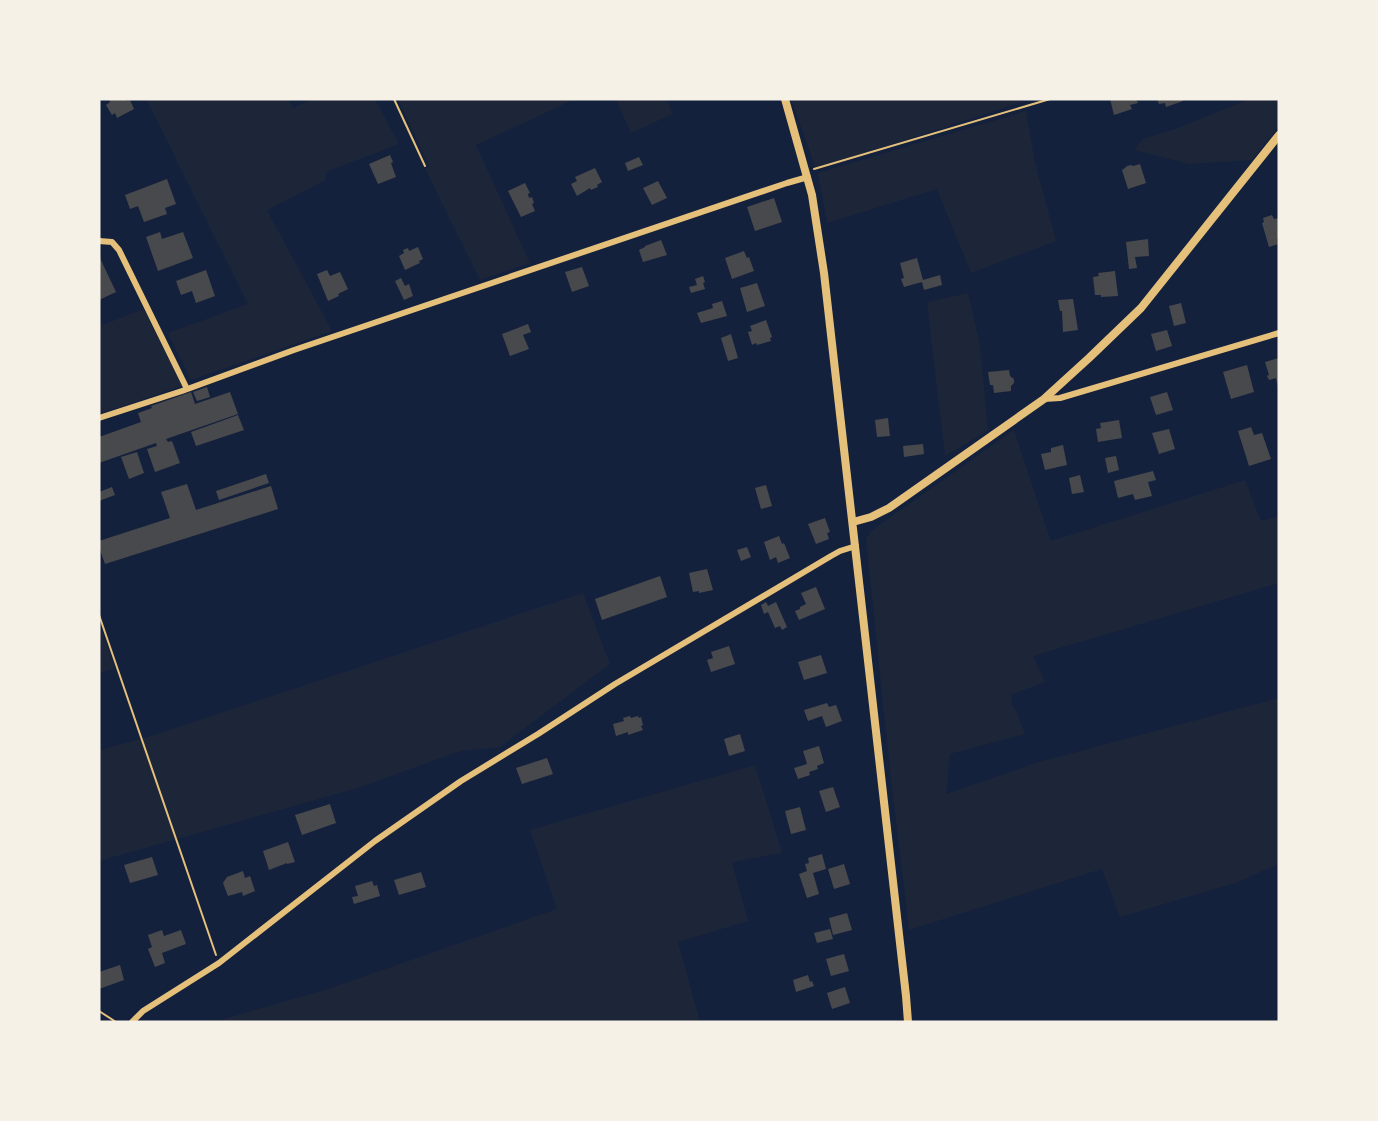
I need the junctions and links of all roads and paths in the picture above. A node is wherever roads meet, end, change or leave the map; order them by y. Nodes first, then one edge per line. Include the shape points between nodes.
1 (394, 99) edge
2 (785, 99) edge
3 (1050, 99) edge
4 (1279, 135) edge
5 (424, 166) dead end
6 (807, 174) junction
7 (99, 241) edge
8 (1279, 333) edge
9 (187, 389) junction
10 (1044, 399) junction
11 (99, 418) edge
12 (853, 522) junction
13 (856, 546) junction
14 (99, 615) edge
15 (219, 963) junction
16 (99, 1011) edge
17 (116, 1022) edge
18 (132, 1022) edge
19 (908, 1022) edge

1 - 5 path
2 - 6 street
3 - 6 path
4 - 10 street via 1141,308
6 - 9 street
6 - 12 street via 824,273
7 - 9 street via 112,242 119,250
8 - 10 street via 1060,398
9 - 11 street
10 - 12 street via 899,502
12 - 13 street
13 - 15 street via 831,556 625,678 461,781 375,841
13 - 19 street
14 - 15 path
15 - 18 street
16 - 17 path

